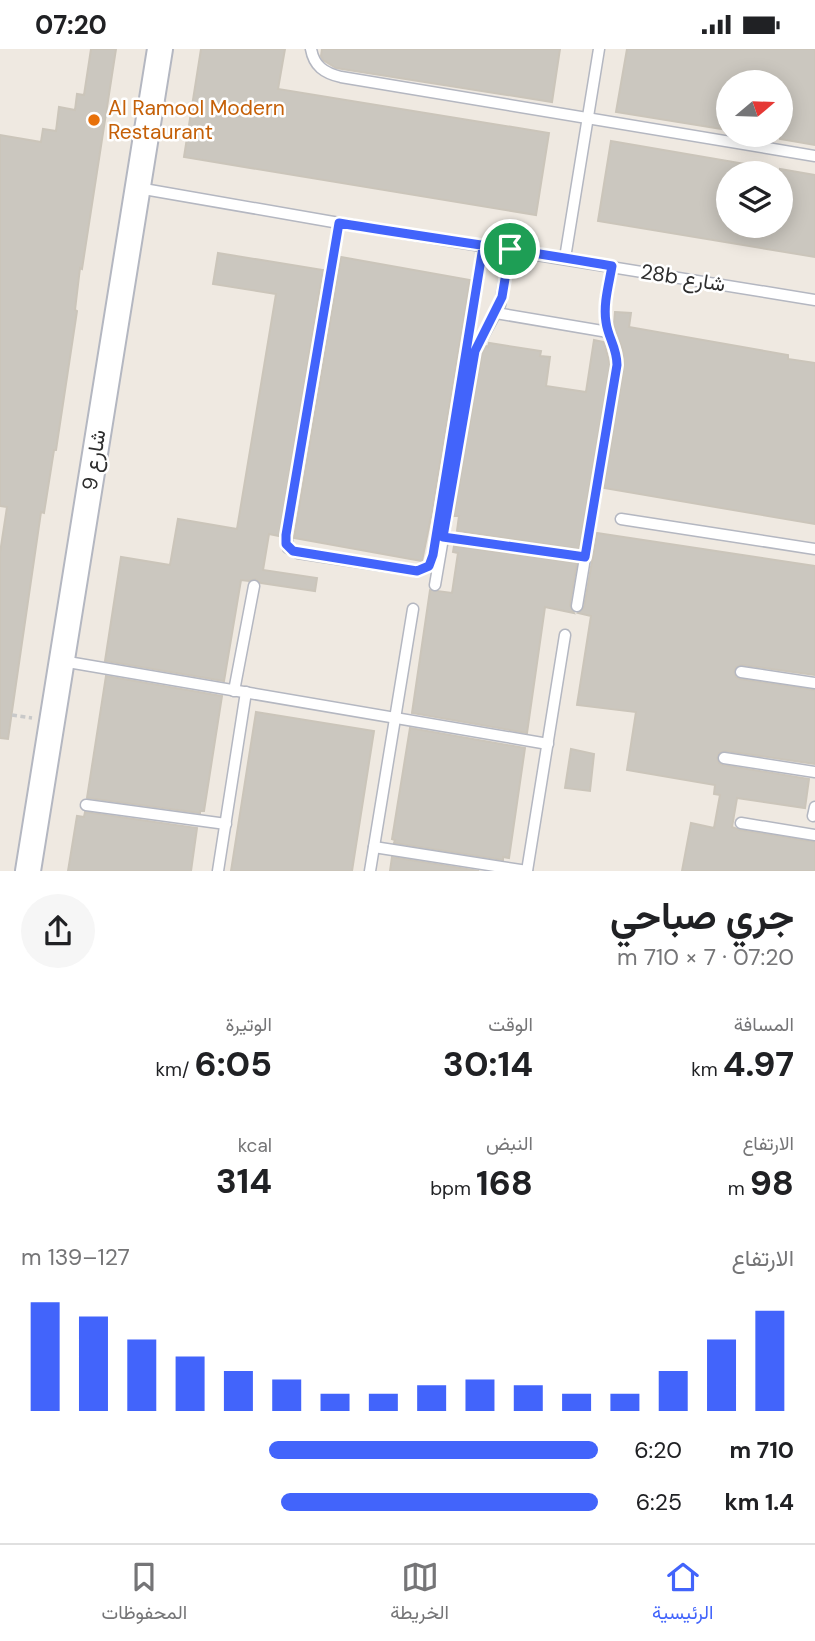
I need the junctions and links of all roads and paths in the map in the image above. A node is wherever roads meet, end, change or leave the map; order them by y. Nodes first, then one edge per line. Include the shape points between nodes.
1 (160, 49) edge
2 (311, 49) edge
3 (599, 49) edge
4 (587, 118) junction
5 (815, 156) edge
6 (138, 188) junction
7 (339, 223) junction
8 (483, 247) junction
9 (510, 249) junction
10 (565, 258) junction
11 (612, 266) junction
12 (815, 300) edge
13 (496, 313) junction
14 (608, 332) junction
15 (621, 519) dead end
16 (443, 537) junction
17 (815, 549) edge
18 (585, 557) junction
19 (435, 585) dead end
20 (254, 586) dead end
21 (576, 606) dead end
22 (413, 609) dead end
23 (565, 635) dead end
24 (61, 661) junction
25 (741, 672) dead end
26 (815, 683) edge
27 (234, 691) junction
28 (246, 692) junction
29 (395, 718) junction
30 (548, 744) junction
31 (724, 758) dead end
32 (815, 772) edge
33 (86, 805) dead end
34 (741, 823) dead end
35 (226, 824) junction
36 (815, 835) edge
37 (374, 847) junction
38 (28, 871) edge
39 (218, 871) edge
40 (370, 871) edge
41 (527, 871) edge

1 - 6 street, شارع 9
2 - 4 lane via 317,65 328,74
3 - 4 lane
4 - 5 lane
4 - 10 lane
6 - 7 lane, 28b شارع
6 - 24 street, شارع 9
7 - 8 lane, 28b شارع
7 - 8 lane via 286,535 288,548 298,553 417,571 429,566
8 - 9 lane, 28b شارع
9 - 10 lane, 28b شارع
9 - 13 lane
10 - 11 lane, 28b شارع
11 - 12 lane, 28b شارع
11 - 14 lane via 605,313
13 - 14 lane
13 - 16 lane via 475,351
14 - 18 lane via 617,365
15 - 17 lane
16 - 18 lane
16 - 19 lane
18 - 21 lane
20 - 27 lane
22 - 29 lane
23 - 30 lane
24 - 27 lane
24 - 38 street, شارع 9
25 - 26 lane
27 - 28 lane
28 - 29 lane
28 - 35 lane
29 - 30 lane
29 - 37 lane
30 - 41 lane
31 - 32 lane
33 - 35 lane
34 - 36 lane
35 - 39 lane
37 - 40 lane
37 - 41 lane

